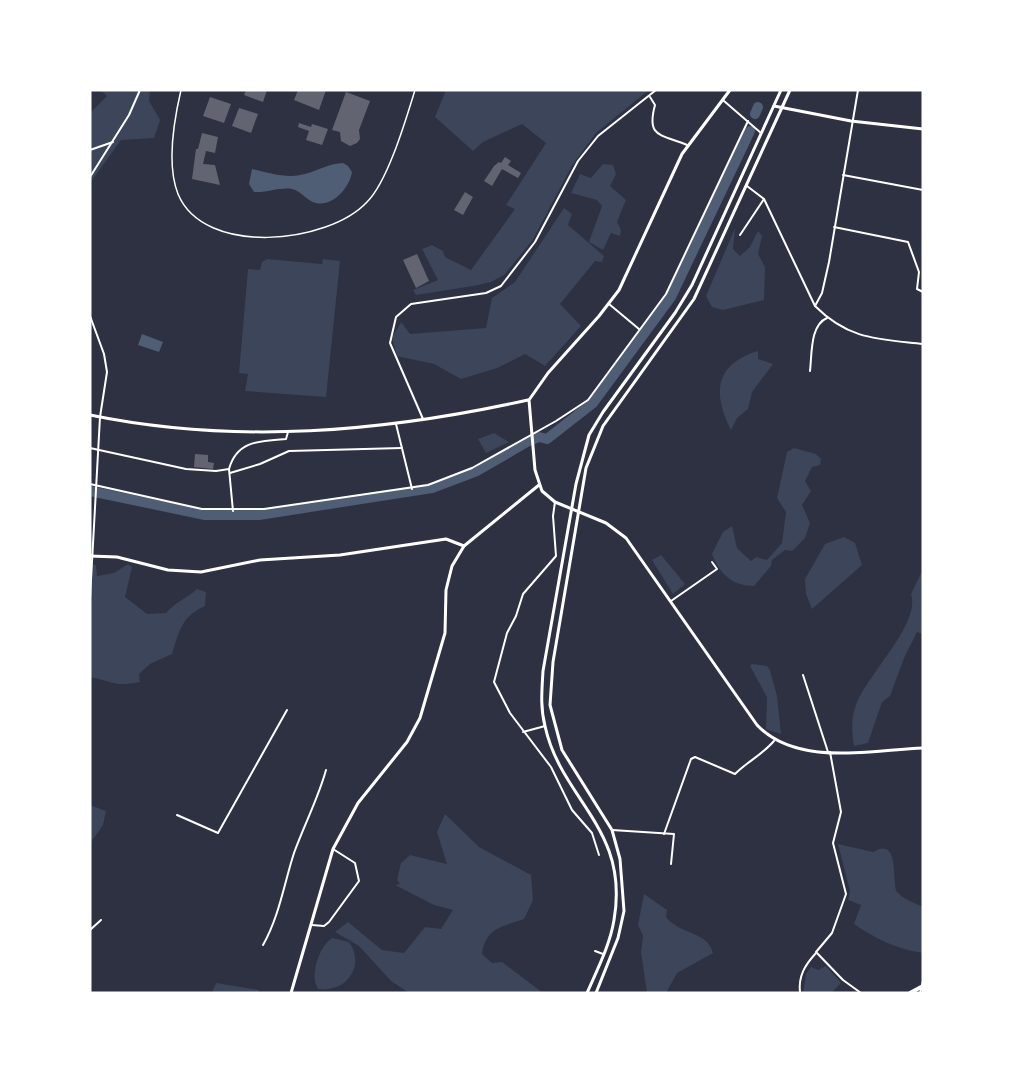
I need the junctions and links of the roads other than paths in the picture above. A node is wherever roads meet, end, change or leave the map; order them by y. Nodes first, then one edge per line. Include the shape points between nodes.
1 (140, 90) edge
2 (181, 90) edge
3 (415, 90) edge
4 (656, 90) edge
5 (730, 90) edge
6 (781, 90) edge
7 (789, 90) edge
8 (858, 90) edge
9 (650, 97) junction
10 (724, 102) junction
11 (774, 106) junction
12 (781, 108) junction
13 (748, 121) junction
14 (851, 121) junction
15 (923, 129) edge
16 (761, 133) junction
17 (113, 142) junction
18 (687, 145) junction
19 (90, 150) edge
20 (843, 175) junction
21 (90, 177) edge
22 (747, 186) junction
23 (923, 190) edge
24 (764, 199) junction
25 (833, 227) junction
26 (740, 235) dead end
27 (923, 292) edge
28 (609, 304) junction
29 (815, 306) junction
30 (90, 316) edge
31 (827, 318) junction
32 (640, 330) junction
33 (923, 344) edge
34 (810, 371) dead end
35 (529, 400) junction
36 (90, 415) edge
37 (100, 417) junction
38 (423, 419) junction
39 (396, 424) junction
40 (288, 432) junction
41 (532, 436) junction
42 (90, 448) edge
43 (402, 448) junction
44 (98, 450) junction
45 (230, 471) junction
46 (90, 484) edge
47 (538, 485) junction
48 (97, 488) junction
49 (412, 489) junction
50 (555, 502) junction
51 (571, 508) junction
52 (233, 511) junction
53 (579, 511) junction
54 (464, 546) junction
55 (92, 556) edge
56 (712, 562) dead end
57 (90, 598) edge
58 (671, 601) junction
59 (803, 675) dead end
60 (287, 710) dead end
61 (545, 726) junction
62 (523, 732) junction
63 (774, 741) junction
64 (923, 748) edge
65 (829, 752) junction
66 (326, 770) dead end
67 (177, 815) dead end
68 (612, 830) junction
69 (664, 834) junction
70 (333, 849) junction
71 (599, 855) dead end
72 (670, 864) dead end
73 (101, 920) dead end
74 (310, 925) junction
75 (90, 930) edge
76 (263, 945) dead end
77 (595, 951) dead end
78 (816, 952) junction
79 (603, 954) junction
80 (923, 984) edge
81 (291, 993) edge
82 (587, 993) edge
83 (596, 993) edge
84 (800, 993) edge
85 (861, 993) edge
86 (910, 993) edge
87 (920, 993) edge

1 - 17 street
2 - 3 lane via 174,133 174,172 185,205 198,219 222,230 276,237 324,229 347,219 370,200 382,181
4 - 9 street
5 - 10 street
6 - 11 street
7 - 12 street
8 - 14 street
9 - 18 street via 656,105 652,128
9 - 38 street via 598,136 578,161 535,242 501,286 486,293 411,304 396,317 390,343
10 - 13 street
10 - 18 street
11 - 12 street
11 - 16 street
12 - 14 street
12 - 22 street
13 - 16 street
13 - 32 street via 675,278
14 - 15 street
14 - 20 street
16 - 51 street via 692,285 588,435
17 - 19 street
17 - 21 street
18 - 28 street via 628,275
20 - 23 street
20 - 25 street
22 - 24 street
22 - 53 street via 694,299 603,426 586,468
24 - 26 street
24 - 29 street
25 - 27 street via 908,242 919,272 917,289
25 - 29 street via 822,293
28 - 32 street
28 - 35 street
29 - 31 street
30 - 37 street via 107,372
31 - 33 street via 845,331
31 - 34 street via 816,328
32 - 41 street via 588,400
35 - 38 street
35 - 41 street
36 - 37 street
37 - 40 street via 186,430
37 - 44 street
38 - 39 street
39 - 40 street
39 - 43 street
40 - 45 street via 286,439 249,443 241,448 231,460
41 - 47 street
41 - 49 street via 457,475
42 - 44 street
43 - 45 street via 289,451 255,466
43 - 49 street
44 - 45 street via 186,469
44 - 48 street
45 - 52 street
46 - 48 street
47 - 50 street
47 - 54 street
48 - 52 street via 184,507
48 - 55 street
49 - 52 street
50 - 51 street
50 - 62 street via 556,556 523,594 495,672 498,692
51 - 53 street
51 - 61 street via 543,671 541,699
53 - 58 street via 606,523 626,538
53 - 68 street via 553,662 550,705 567,760
54 - 55 street via 446,539 340,555 260,560 201,572
54 - 70 street via 447,581 445,633 420,718 407,742 358,803
55 - 57 street
56 - 58 street via 717,569
58 - 63 street via 758,725
59 - 65 street
60 - 67 street via 218,833
61 - 62 street
61 - 79 street via 554,753 609,848 616,898 614,920
62 - 71 street via 551,767 572,810 592,833
63 - 65 street via 795,750
63 - 69 street via 735,774 695,757 691,759
64 - 65 street
65 - 78 street via 841,812 833,843 846,894 832,933
66 - 76 street
68 - 69 street
68 - 83 street via 621,867 624,911 618,938
69 - 72 street via 674,834
70 - 74 street
70 - 74 street via 355,863 358,881 324,926
73 - 75 street
74 - 81 street
77 - 79 street
78 - 84 street via 805,966
78 - 85 street
79 - 82 street
80 - 86 main road
80 - 87 street

